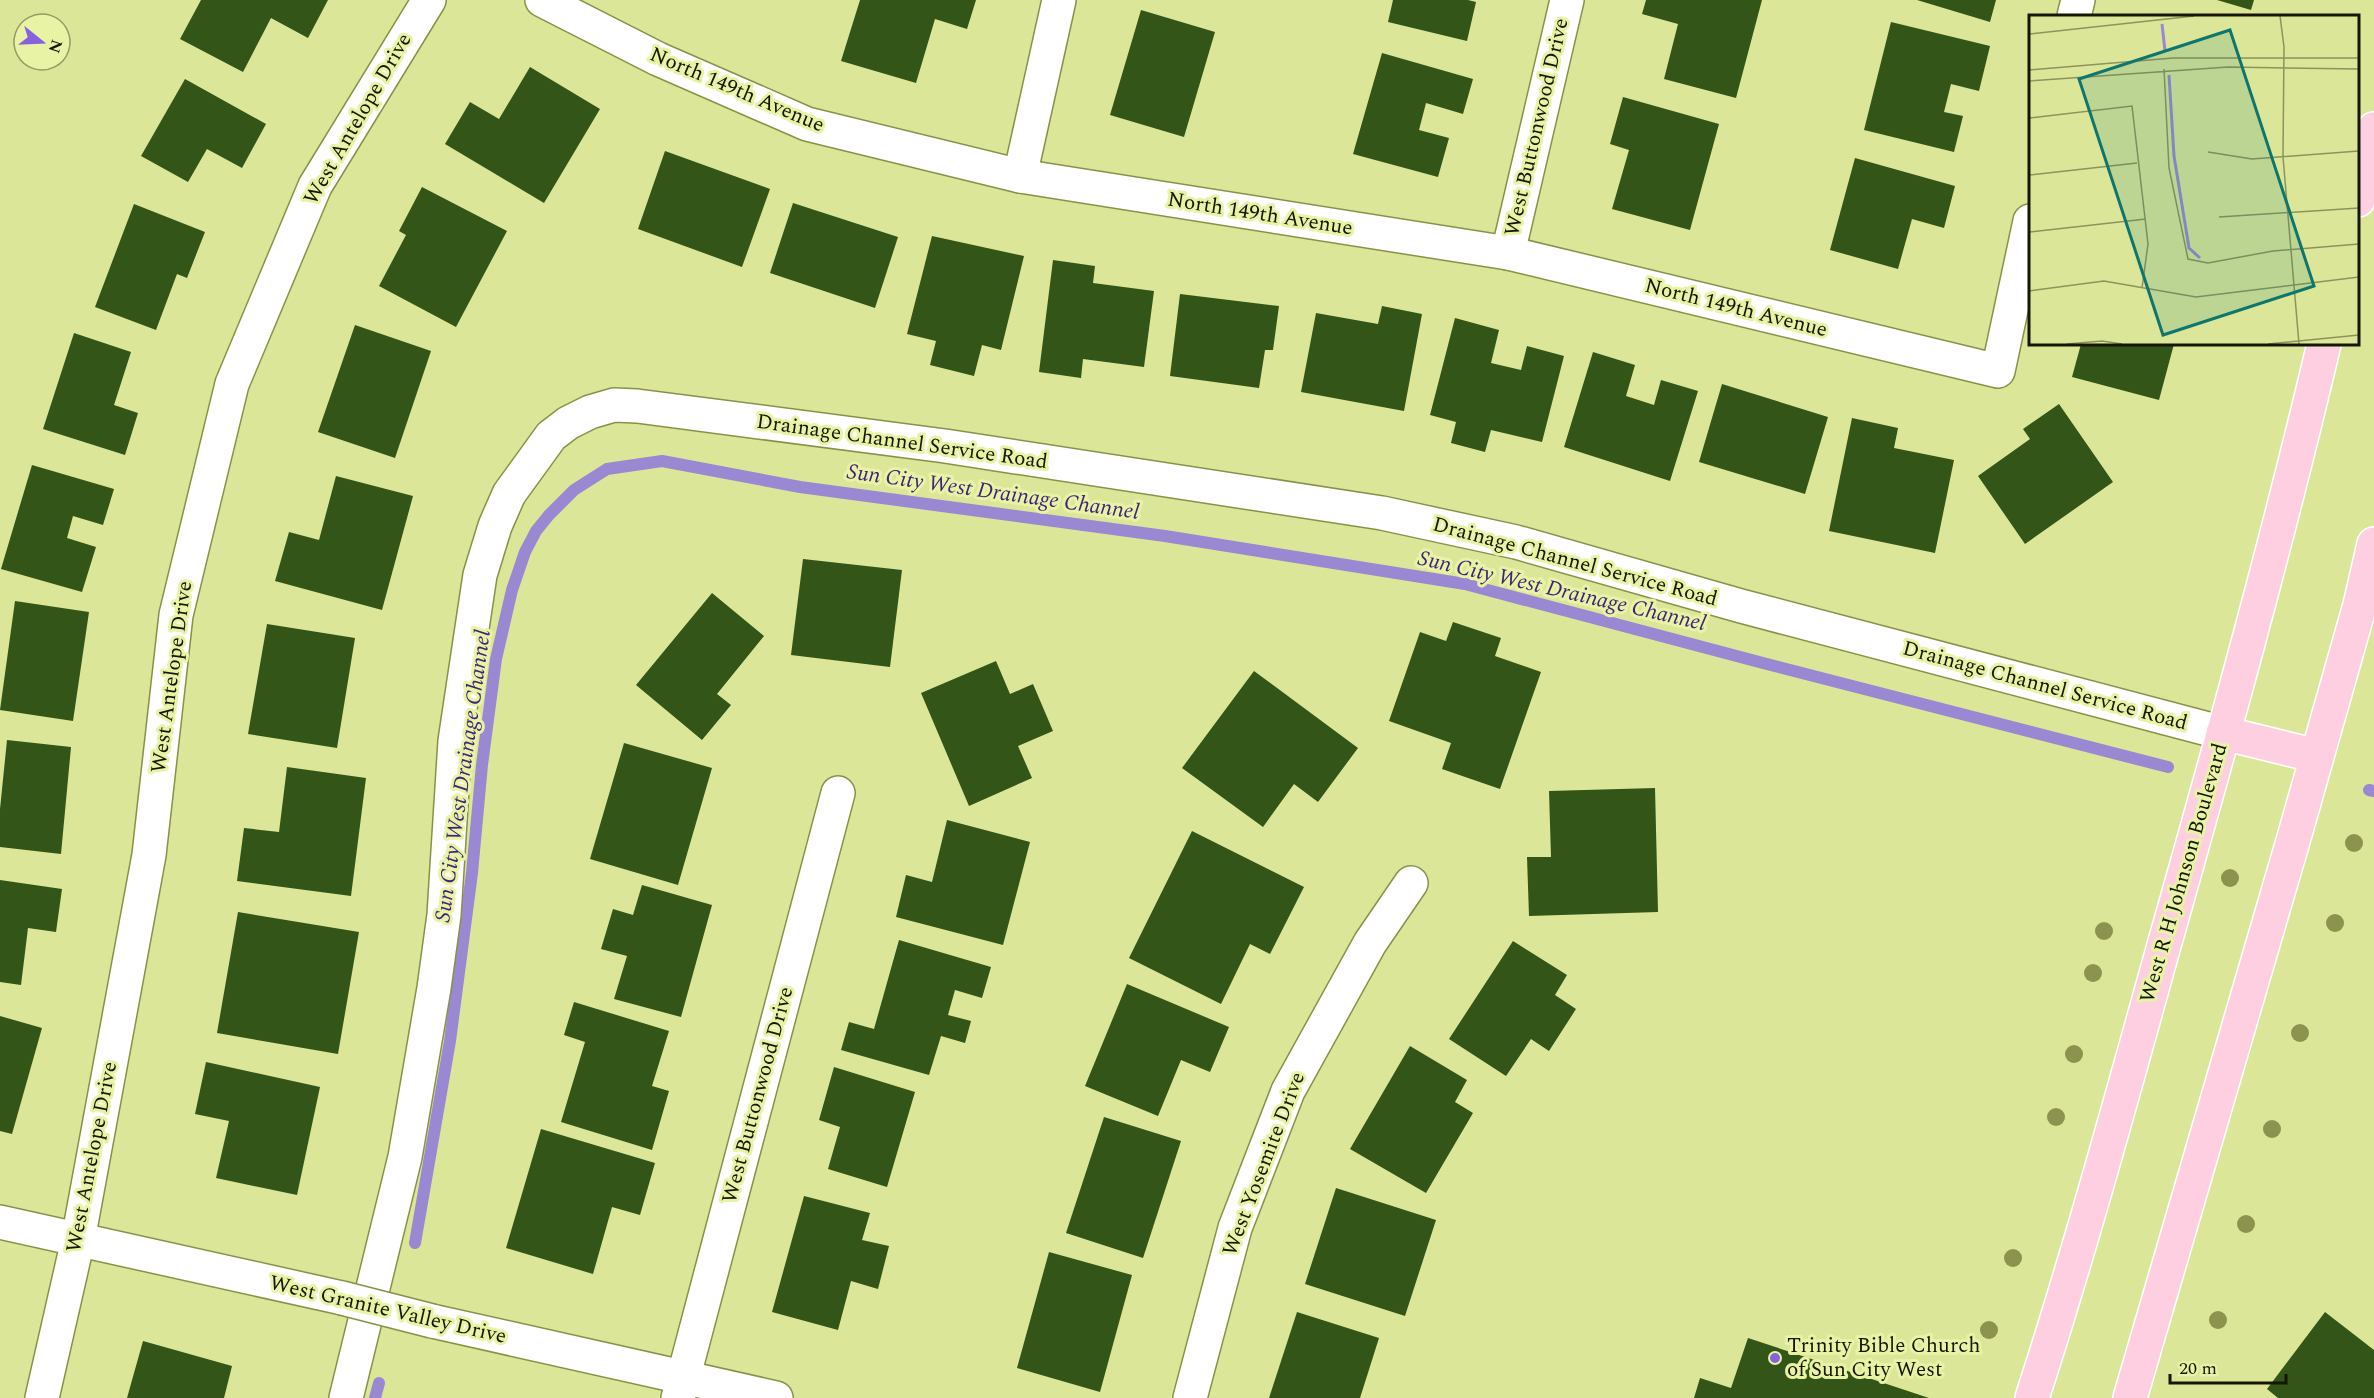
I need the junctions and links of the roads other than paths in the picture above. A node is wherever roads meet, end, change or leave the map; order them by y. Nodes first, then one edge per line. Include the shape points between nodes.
1 (429, 0) edge
2 (542, 0) edge
3 (1059, 0) edge
4 (1567, 0) edge
5 (2078, 0) edge
6 (2074, 15) edge
7 (2374, 129) edge
8 (1020, 176) junction
9 (2359, 196) edge
10 (2029, 229) edge
11 (1508, 253) junction
12 (2324, 345) edge
13 (2374, 544) edge
14 (2223, 733) junction
15 (2317, 756) junction
16 (838, 793) dead end
17 (1411, 883) dead end
18 (0, 1222) edge
19 (78, 1240) junction
20 (681, 1387) edge
21 (42, 1398) edge
22 (346, 1398) edge
23 (776, 1398) edge
24 (1190, 1398) edge
25 (2031, 1398) edge
26 (2130, 1398) edge

1 - 19 street, West Antelope Drive via 315,186 232,384 176,615 148,855
2 - 8 street, North 149th Avenue via 658,59 807,124
3 - 8 street
4 - 11 street, West Buttonwood Drive
5 - 6 street
7 - 9 main road
8 - 11 street, North 149th Avenue
10 - 11 street, North 149th Avenue via 1998,371
12 - 14 main road, West R H Johnson Boulevard via 2289,491
13 - 15 main road
14 - 15 main road
14 - 22 street, Drainage Channel Service Road via 1741,606 1516,542 1382,513 957,448 661,409 614,405 590,412 551,436 509,494 480,575 455,741 444,915 432,998 405,1157
14 - 25 main road, West R H Johnson Boulevard via 2073,1268
15 - 26 main road
16 - 20 street, West Buttonwood Drive
17 - 24 street, West Yosemite Drive via 1370,943 1288,1091 1234,1227
18 - 19 street, West Granite Valley Drive
19 - 20 street, West Granite Valley Drive, bridge via 342,1298
19 - 21 street, West Antelope Drive
20 - 23 street, West Granite Valley Drive

